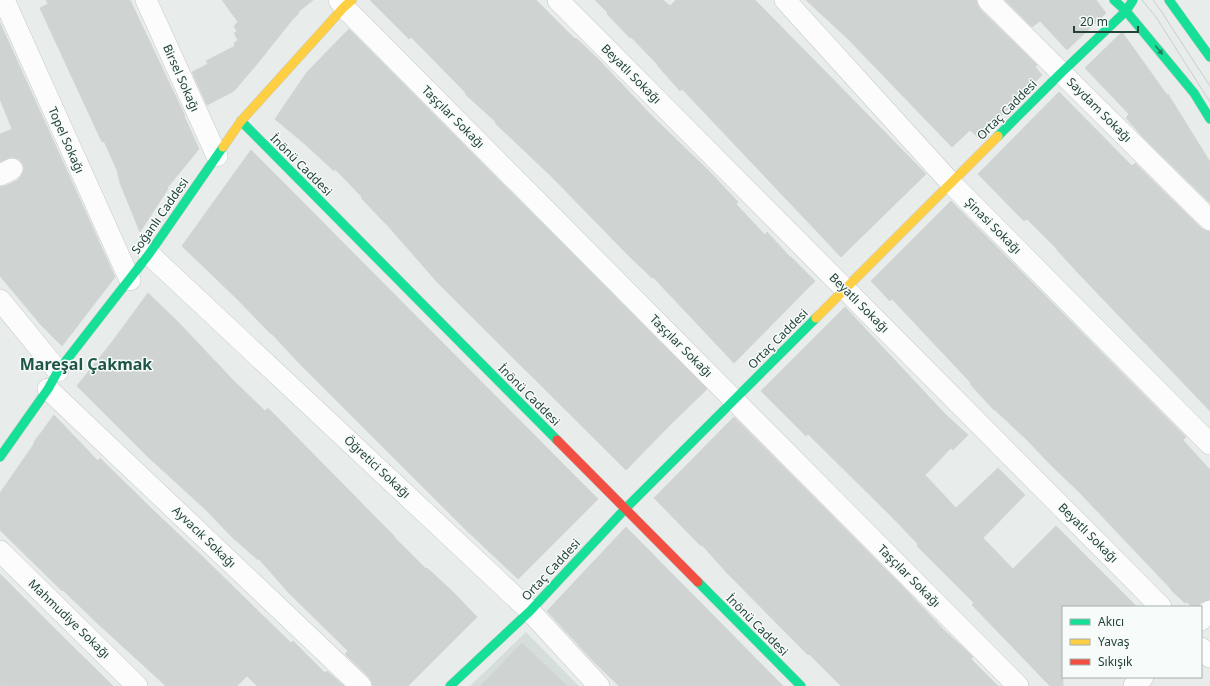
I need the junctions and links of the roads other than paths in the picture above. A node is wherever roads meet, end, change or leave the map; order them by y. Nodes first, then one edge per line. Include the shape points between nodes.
1 (4, 0) edge
2 (146, 0) edge
3 (558, 0) edge
4 (785, 0) edge
5 (988, 0) edge
6 (1114, 0) edge
7 (1133, 0) edge
8 (1169, 0) edge
9 (345, 2) edge
10 (1126, 11) junction
11 (1210, 58) edge
12 (1061, 73) junction
13 (1210, 119) edge
14 (241, 121) junction
15 (217, 156) junction
16 (950, 183) junction
17 (1210, 220) edge
18 (149, 254) junction
19 (130, 280) junction
20 (845, 289) junction
21 (0, 300) edge
22 (53, 380) junction
23 (734, 400) junction
24 (1210, 444) edge
25 (0, 457) edge
26 (625, 509) junction
27 (0, 551) edge
28 (1160, 606) edge
29 (530, 610) junction
30 (1210, 611) edge
31 (1202, 619) edge
32 (1202, 649) edge
33 (1210, 657) edge
34 (1142, 678) edge
35 (137, 686) edge
36 (361, 686) edge
37 (450, 686) edge
38 (599, 686) edge
39 (800, 686) edge
40 (1018, 686) edge
41 (1134, 686) edge

1 - 19 street, Topel Sokağı
2 - 15 street, Birsel Sokağı
3 - 20 street, Beyatlı Sokağı
4 - 16 street, Şinasi Sokağı
5 - 12 street, Saydam Sokağı
6 - 10 street
7 - 10 street, Ortaç Caddesi
8 - 11 street
9 - 14 street, Soğanlı Caddesi
9 - 23 street, Taşçılar Sokağı
10 - 12 street, Ortaç Caddesi
10 -> 13 street via 1194,93
12 - 16 street, Ortaç Caddesi
12 - 17 street, Saydam Sokağı
14 - 15 street, Soğanlı Caddesi
14 - 26 street, İnönü Caddesi
15 - 18 street, Soğanlı Caddesi
16 - 20 street, Ortaç Caddesi
16 - 24 street, Şinasi Sokağı
18 - 19 street, Soğanlı Caddesi
18 - 29 street, Öğretici Sokağı
19 - 22 street, Soğanlı Caddesi
20 - 23 street, Ortaç Caddesi
20 - 28 street, Beyatlı Sokağı
21 - 22 street, Ayvacık Sokağı
22 - 25 street, Soğanlı Caddesi
22 - 36 street, Ayvacık Sokağı
23 - 26 street, Ortaç Caddesi
23 - 40 street, Taşçılar Sokağı
26 - 29 street, Ortaç Caddesi
26 - 39 street, İnönü Caddesi
27 - 35 street, Mahmudiye Sokağı
29 - 37 street, Ortaç Caddesi
29 - 38 street, Öğretici Sokağı
30 - 31 street
32 - 33 street
34 - 41 street

